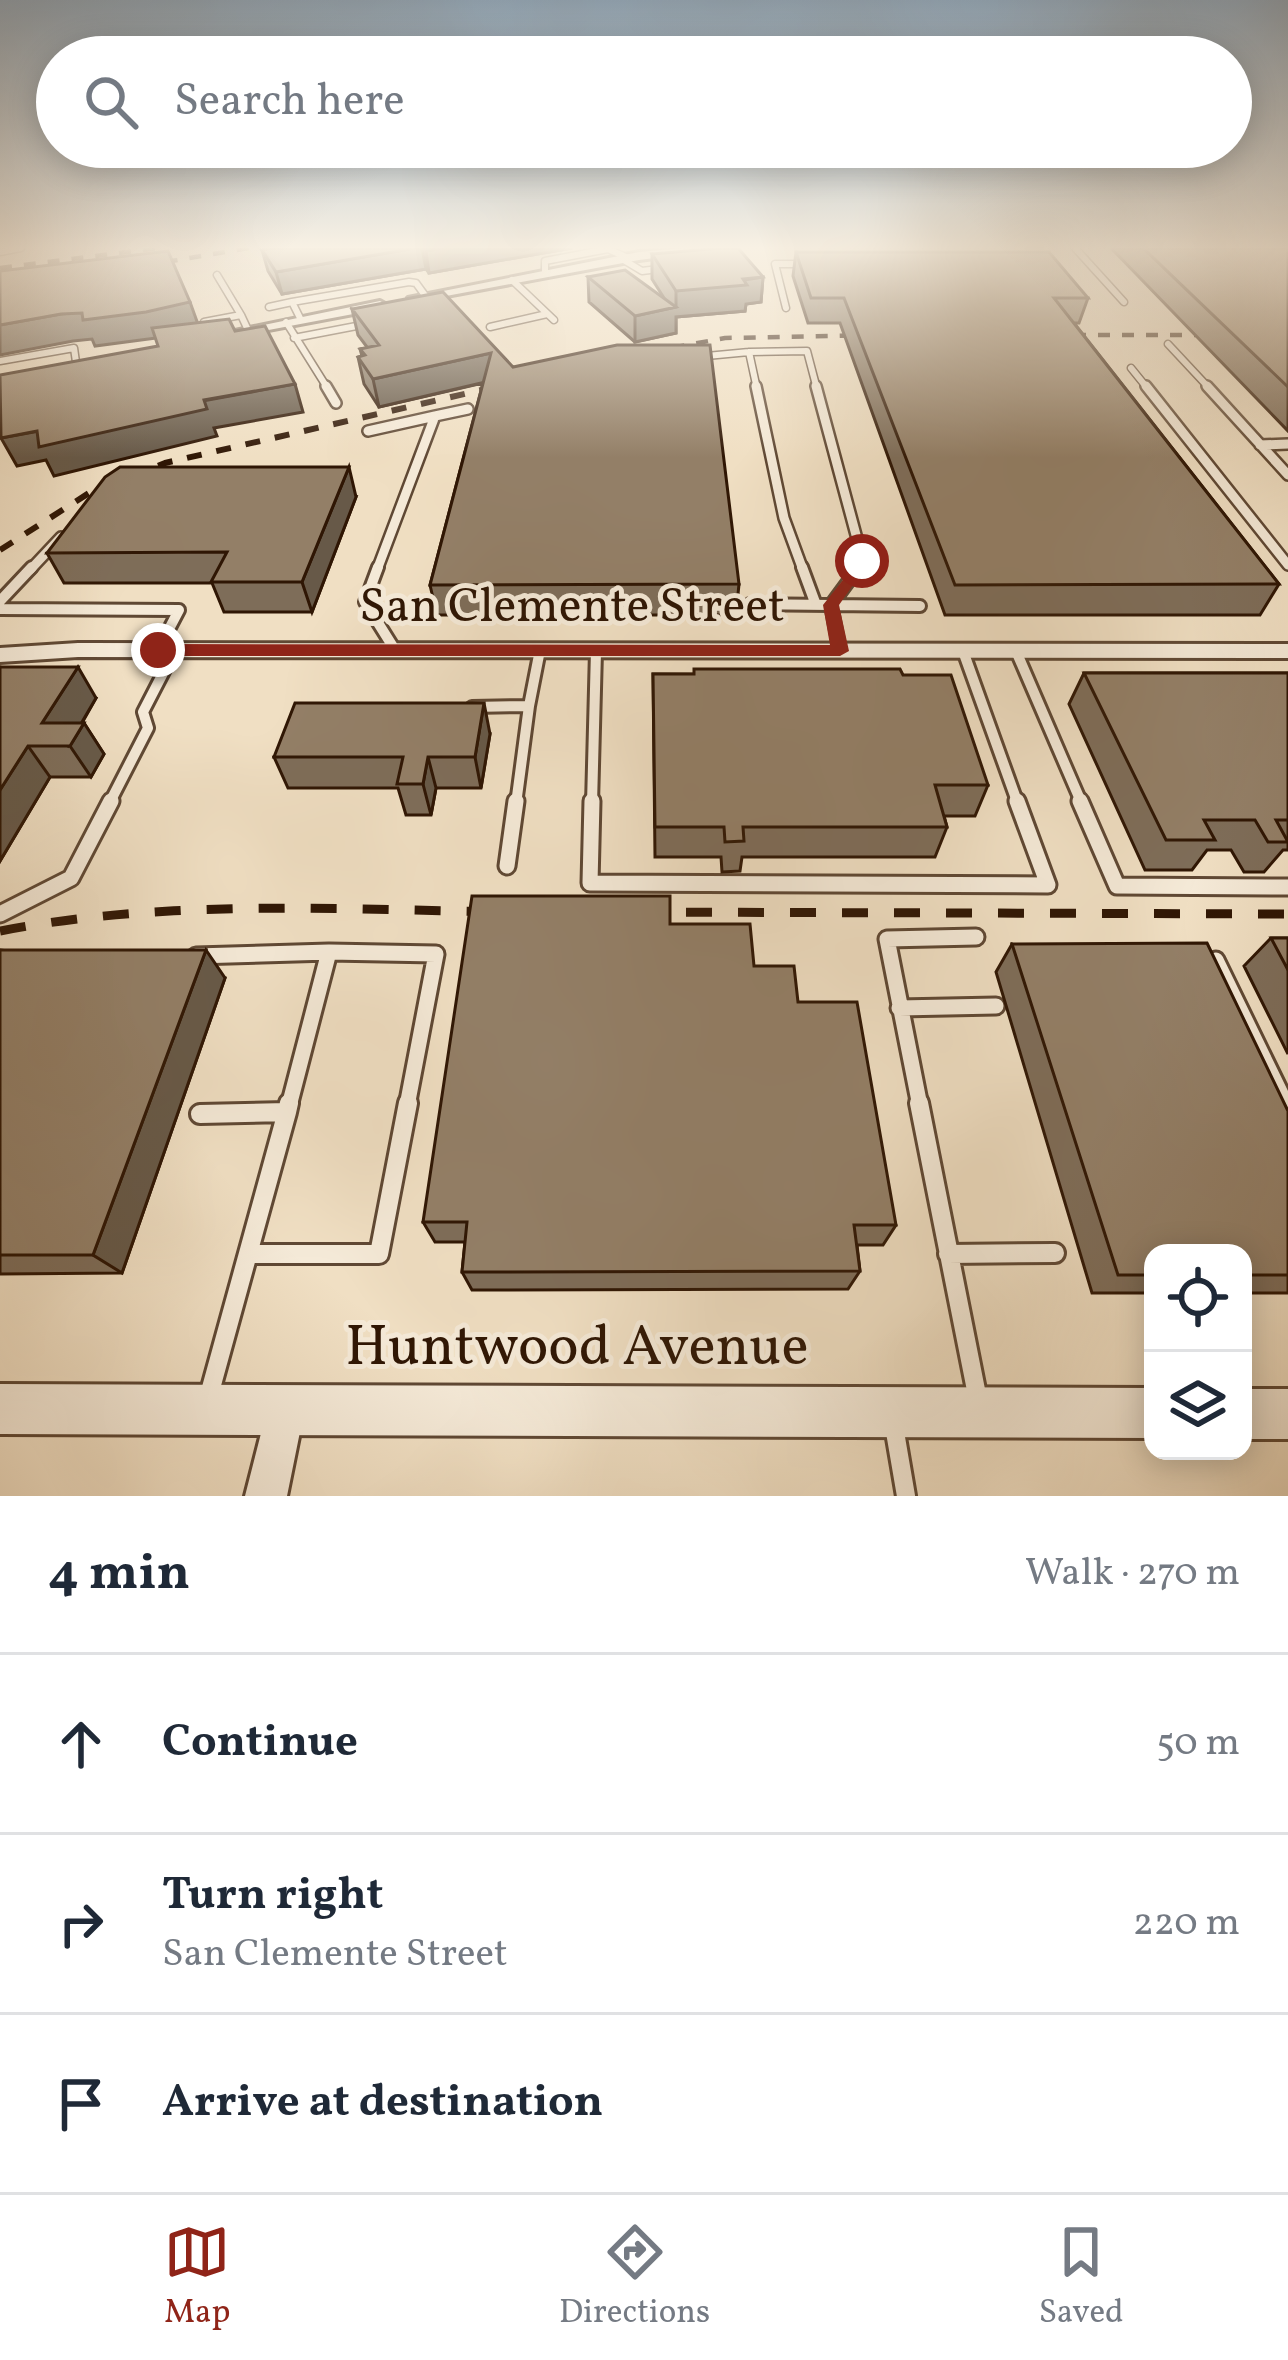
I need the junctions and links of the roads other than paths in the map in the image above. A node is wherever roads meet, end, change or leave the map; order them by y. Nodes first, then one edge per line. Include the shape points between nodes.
1 (243, 318) edge
2 (294, 318) edge
3 (311, 318) edge
4 (546, 318) edge
5 (294, 321) junction
6 (245, 322) junction
7 (376, 322) edge
8 (490, 327) dead end
9 (203, 330) edge
10 (294, 338) junction
11 (1168, 344) dead end
12 (748, 352) junction
13 (95, 358) edge
14 (682, 358) edge
15 (0, 361) edge
16 (76, 362) junction
17 (1131, 368) dead end
18 (13, 378) edge
19 (336, 403) dead end
20 (469, 409) dead end
21 (435, 416) junction
22 (368, 431) dead end
23 (1288, 444) edge
24 (1260, 445) junction
25 (1288, 475) edge
26 (70, 528) edge
27 (1288, 565) edge
28 (750, 604) dead end
29 (816, 604) junction
30 (0, 605) edge
31 (831, 605) junction
32 (920, 606) dead end
33 (166, 650) junction
34 (395, 650) junction
35 (540, 650) junction
36 (596, 651) junction
37 (840, 651) junction
38 (963, 651) junction
39 (1016, 651) junction
40 (1288, 651) edge
41 (0, 655) edge
42 (529, 706) junction
43 (459, 707) edge
44 (507, 866) dead end
45 (1288, 887) edge
46 (0, 914) edge
47 (976, 937) dead end
48 (329, 952) junction
49 (186, 956) edge
50 (1216, 960) edge
51 (996, 1006) dead end
52 (899, 1008) junction
53 (1288, 1109) edge
54 (286, 1112) junction
55 (200, 1114) dead end
56 (1055, 1252) dead end
57 (248, 1254) junction
58 (948, 1254) junction
59 (0, 1409) edge
60 (205, 1411) junction
61 (284, 1412) junction
62 (892, 1412) junction
63 (980, 1413) junction
64 (1144, 1413) edge
65 (1252, 1414) edge
66 (1288, 1414) edge
67 (266, 1496) edge
68 (906, 1496) edge

1 - 6 lane
2 - 5 lane
3 - 5 street
4 - 8 lane
5 - 6 street
5 - 10 lane
6 - 9 street
7 - 10 lane
10 - 19 lane
11 - 24 lane
12 - 14 lane
12 - 29 lane via 784,518
12 - 31 lane via 807,351 862,561
13 - 16 street
15 - 16 lane via 74,348
16 - 18 street
17 - 27 lane
20 - 21 lane
21 - 22 lane
21 - 34 lane via 365,602
23 - 24 lane
24 - 25 lane
26 - 30 lane
28 - 29 lane
29 - 31 lane
30 - 33 lane via 179,610
31 - 32 lane
31 - 37 lane
33 - 34 street, San Clemente Street
33 - 41 street, San Clemente Street
33 - 46 lane via 143,712 148,728 70,878
34 - 35 street, San Clemente Street
35 - 36 street, San Clemente Street
35 - 42 lane
36 - 37 street, San Clemente Street
36 - 38 lane via 590,883 1048,885
37 - 38 street, San Clemente Street
38 - 39 street, San Clemente Street
39 - 40 street, San Clemente Street
39 - 45 lane via 1117,886
42 - 43 lane
42 - 44 lane
47 - 52 lane via 887,939
48 - 49 lane
48 - 54 lane
48 - 57 lane via 436,954 380,1254
50 - 53 lane
51 - 52 lane
52 - 58 lane
54 - 55 lane
54 - 57 lane
56 - 58 lane
57 - 60 lane
58 - 63 lane
59 - 60 street, Huntwood Avenue
60 - 61 street, Huntwood Avenue
61 - 62 street, Huntwood Avenue
61 - 67 street
62 - 63 street, Huntwood Avenue
62 - 68 lane
63 - 64 street, Huntwood Avenue
65 - 66 street

